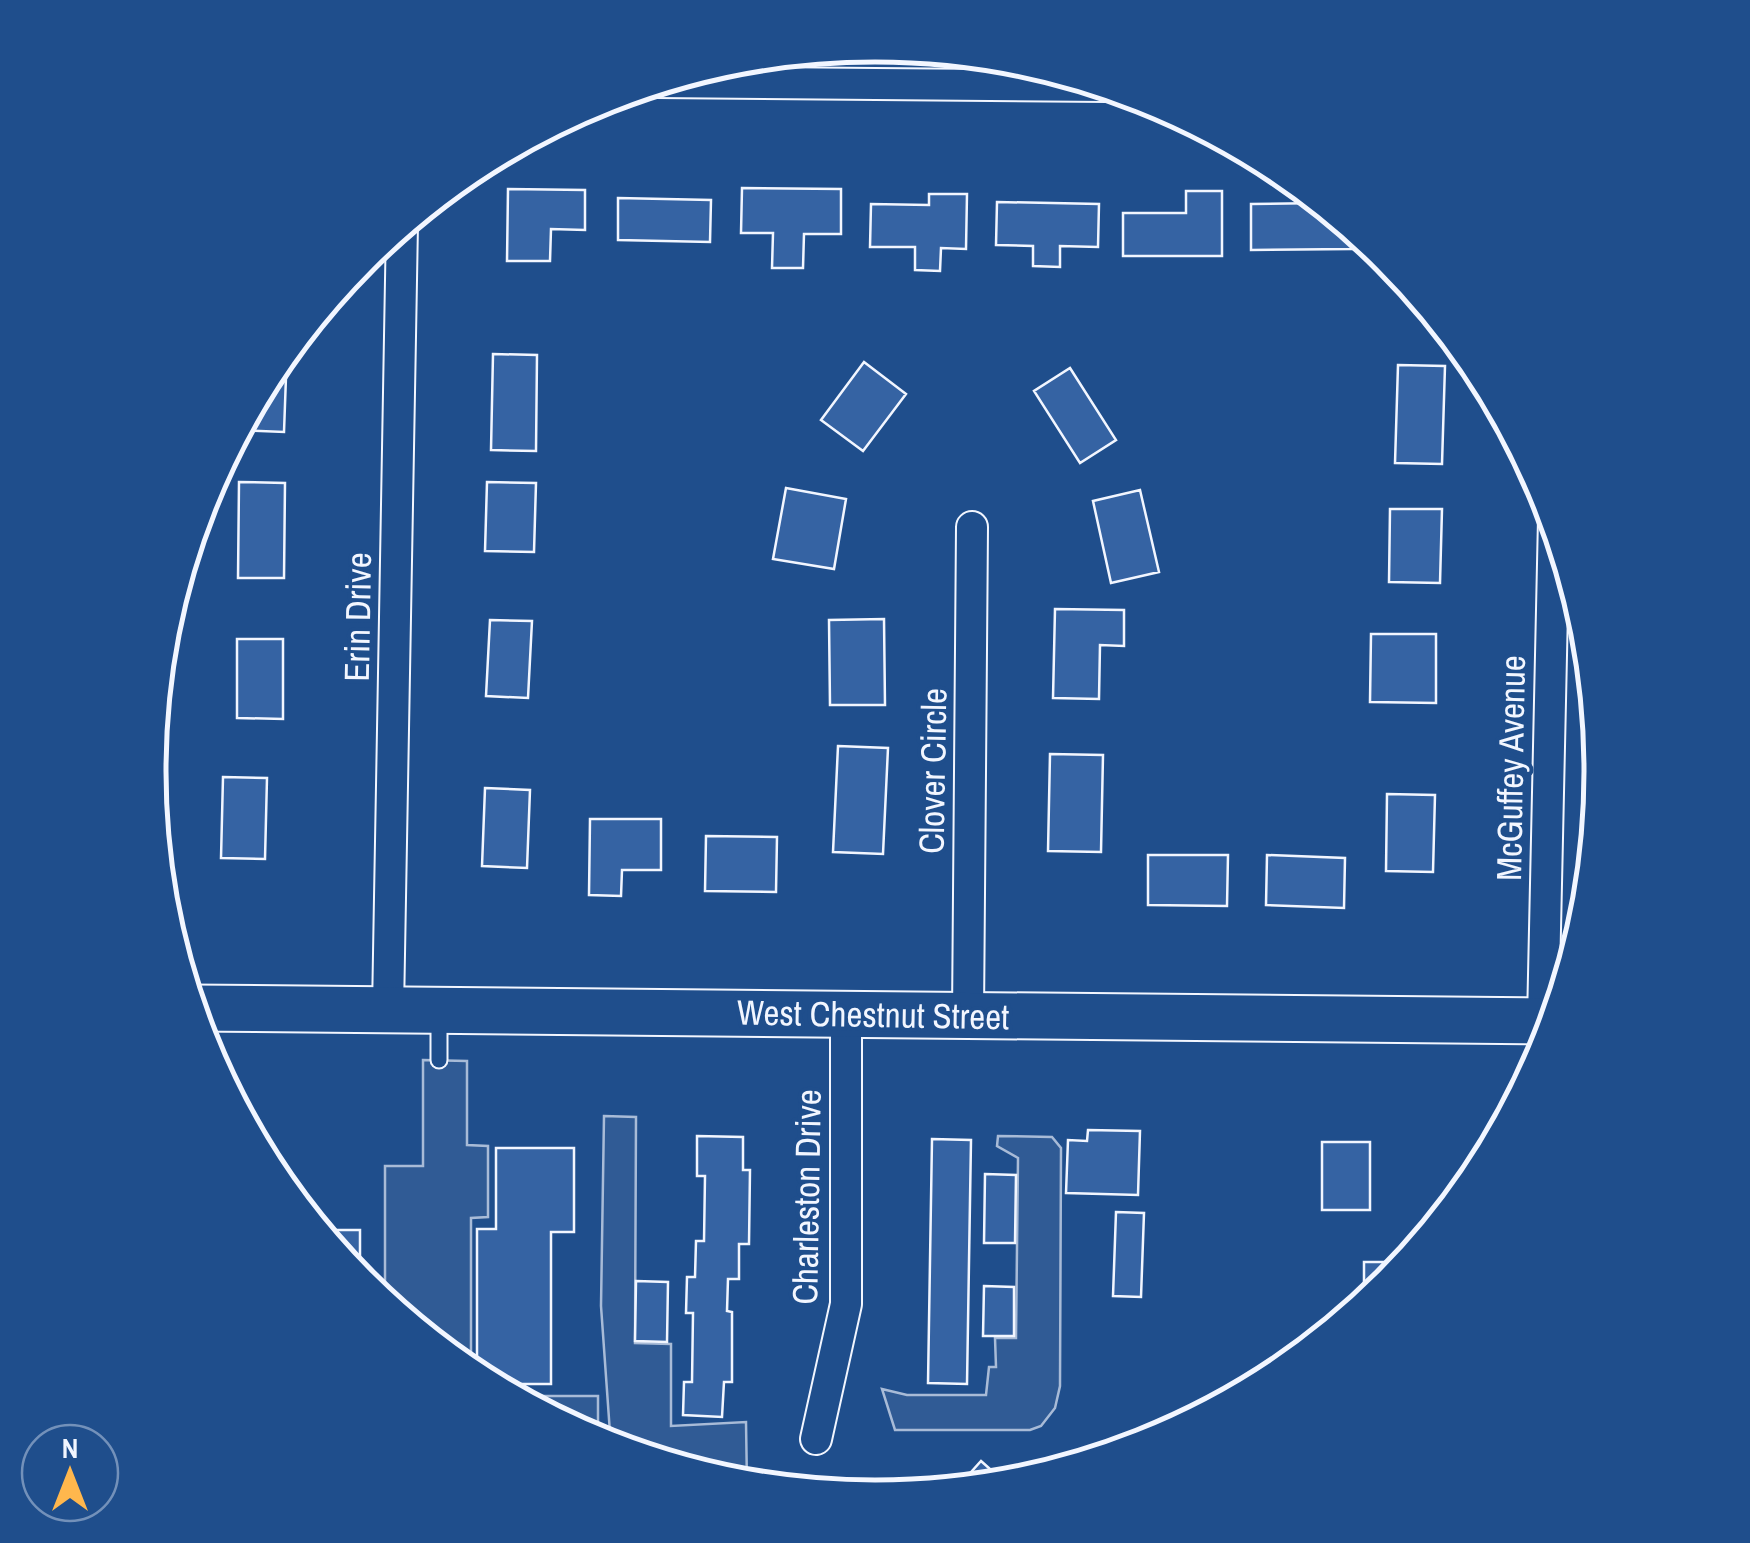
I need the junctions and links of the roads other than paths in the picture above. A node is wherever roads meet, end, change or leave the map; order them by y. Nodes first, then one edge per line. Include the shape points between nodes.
1 (710, 82) edge
2 (1053, 86) edge
3 (402, 244) edge
4 (972, 527) dead end
5 (1557, 580) edge
6 (1550, 988) edge
7 (207, 1008) edge
8 (388, 1010) junction
9 (439, 1011) junction
10 (846, 1014) junction
11 (968, 1016) junction
12 (1538, 1021) edge
13 (439, 1060) dead end
14 (816, 1439) dead end

1 - 2 street
3 - 8 street, Erin Drive
4 - 11 street, Clover Circle
5 - 6 street, McGuffey Avenue
7 - 8 main road, West Chestnut Street
8 - 9 main road, West Chestnut Street
9 - 10 main road, West Chestnut Street
9 - 13 lane
10 - 11 main road, West Chestnut Street
10 - 14 street, Charleston Drive via 846,1304
11 - 12 main road, West Chestnut Street

